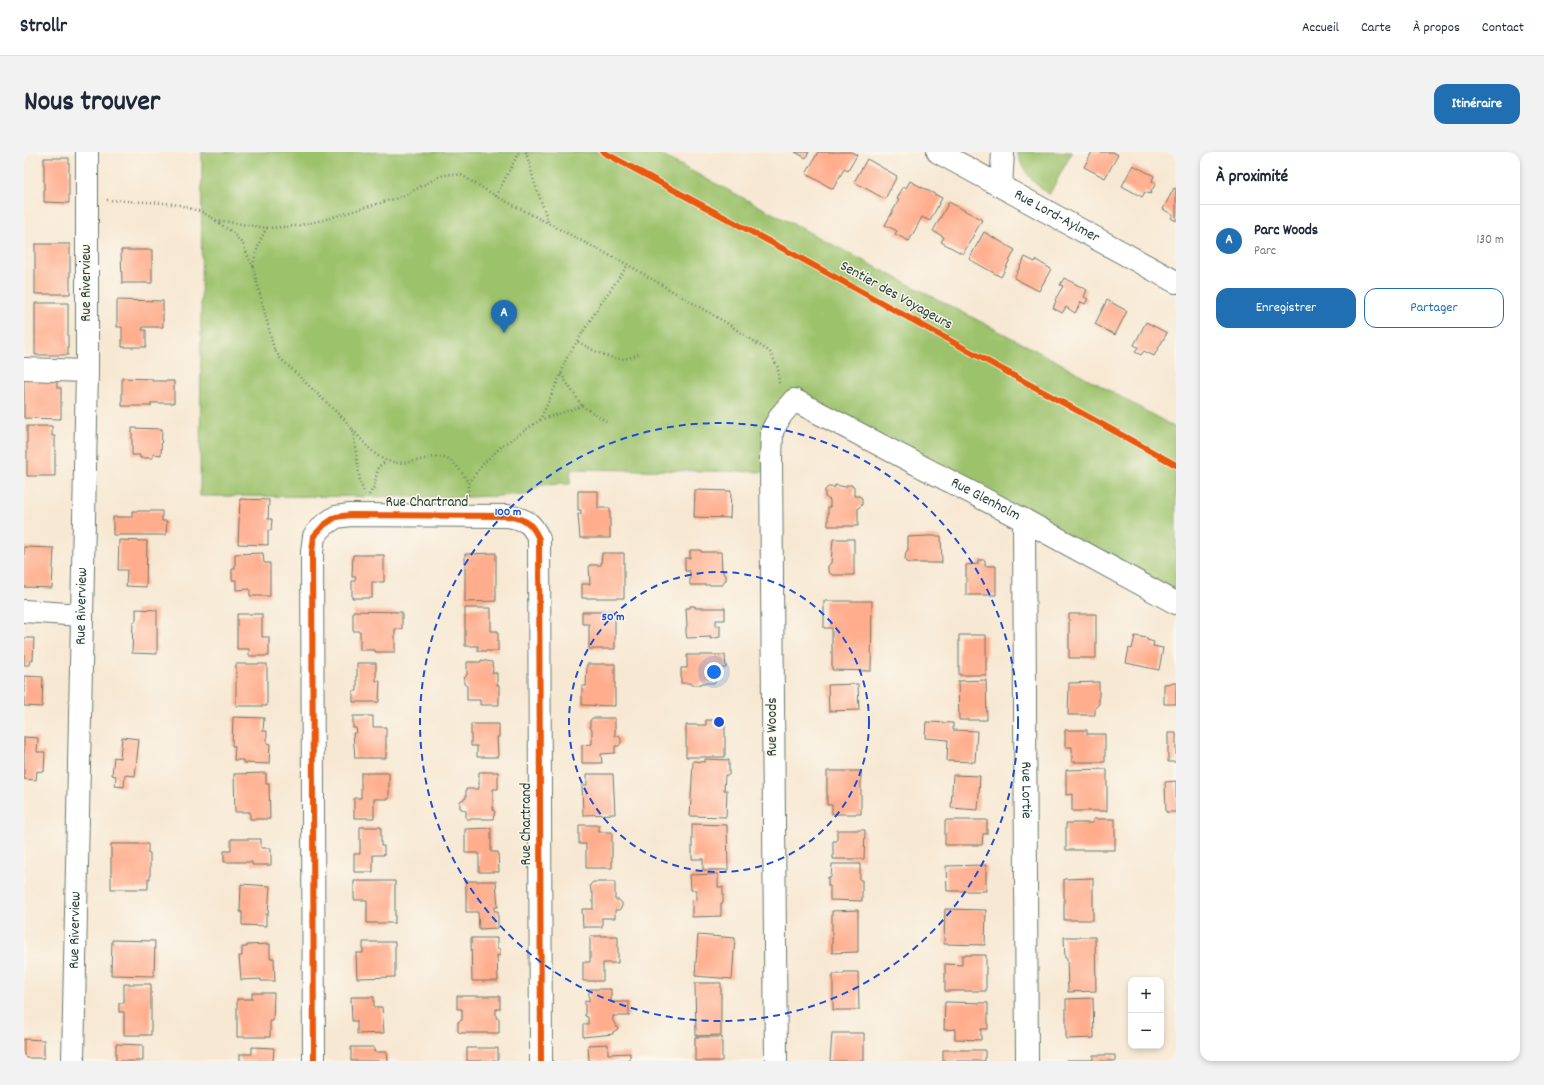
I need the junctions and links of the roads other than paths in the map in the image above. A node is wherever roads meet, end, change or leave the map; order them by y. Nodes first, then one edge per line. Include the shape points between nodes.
1 (87, 152) edge
2 (938, 152) edge
3 (1003, 152) edge
4 (1001, 186) junction
5 (1176, 282) edge
6 (24, 369) edge
7 (87, 371) junction
8 (787, 408) joint
9 (1024, 520) junction
10 (1176, 603) edge
11 (24, 611) edge
12 (81, 614) junction
13 (73, 1061) edge
14 (314, 1061) edge
15 (541, 1061) edge
16 (776, 1061) edge
17 (1027, 1061) edge

1 - 7 street, Rue Riverview
2 - 4 street, Rue Lord-Aylmer
3 - 4 street
4 - 5 street, Rue Lord-Aylmer
6 - 7 street
7 - 12 street, Rue Riverview
8 - 9 street, Rue Glenholm
8 - 16 street, Rue Woods via 772,431 771,460
9 - 10 street, Rue Glenholm
9 - 17 street, Rue Lortie
11 - 12 street
12 - 13 street, Rue Riverview
14 - 15 street, Rue Chartrand via 312,560 314,536 336,517 350,515 508,516 522,519 534,527 539,539

